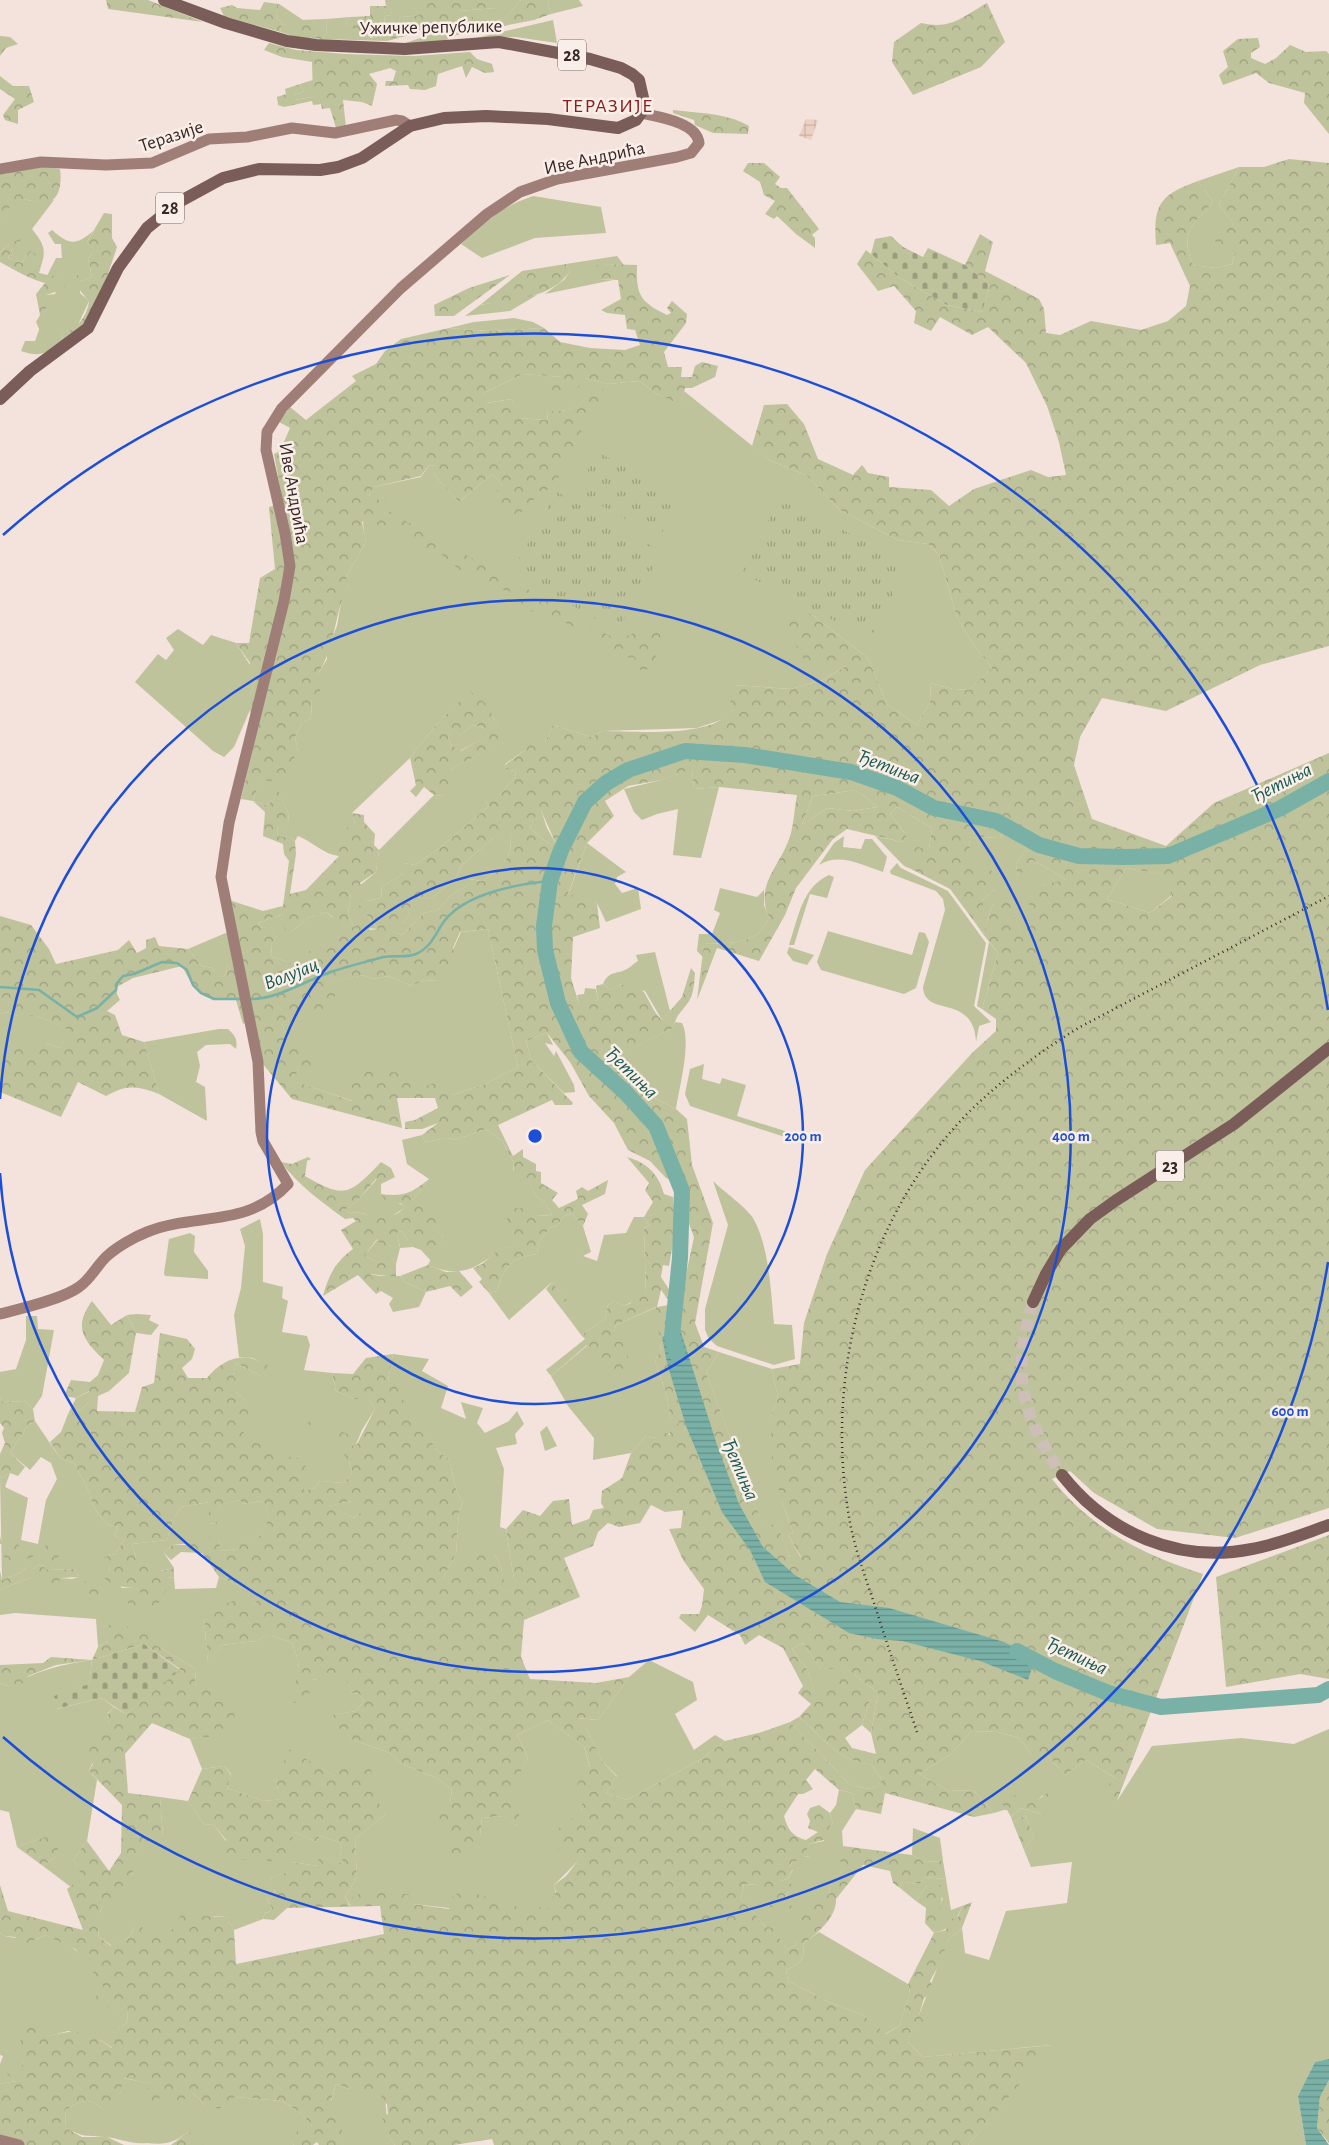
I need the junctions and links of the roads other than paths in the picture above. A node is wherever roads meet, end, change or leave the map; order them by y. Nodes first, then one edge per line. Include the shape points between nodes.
1 (164, 0) edge
2 (641, 113) junction
3 (410, 126) junction
4 (0, 169) edge
5 (0, 399) edge
6 (1329, 1048) edge
7 (1033, 1302) tunnel mouth
8 (0, 1314) edge
9 (1062, 1476) tunnel mouth
10 (1329, 1525) edge
11 (0, 2140) edge
12 (18, 2145) edge

1 - 2 main road, Ужичке републике / 28 via 201,16 287,41 405,49 506,43 604,62 626,70 639,80 644,102
2 - 3 main road, 28 via 633,122 618,128 548,119 486,116 444,118
2 - 8 street, Иве Андрића via 687,128 696,135 698,144 691,153 670,159 557,180 520,192 448,245 401,288 309,378 282,408 267,432 268,462 290,566 229,823 221,878 258,1062 263,1141 288,1184 264,1203 240,1214 146,1232 108,1255 79,1288
3 - 4 street, Теразије via 396,120 335,133 292,128 247,137 209,139 152,163 41,162
3 - 5 main road, 28 via 362,158 344,165 320,170 264,169 235,173 179,202 147,228 132,246 84,333 30,372
6 - 7 main road, 23 via 1234,1124 1090,1219 1061,1249
9 - 10 main road via 1086,1503 1115,1525 1146,1540 1177,1548 1213,1553 1250,1550
11 - 12 street

